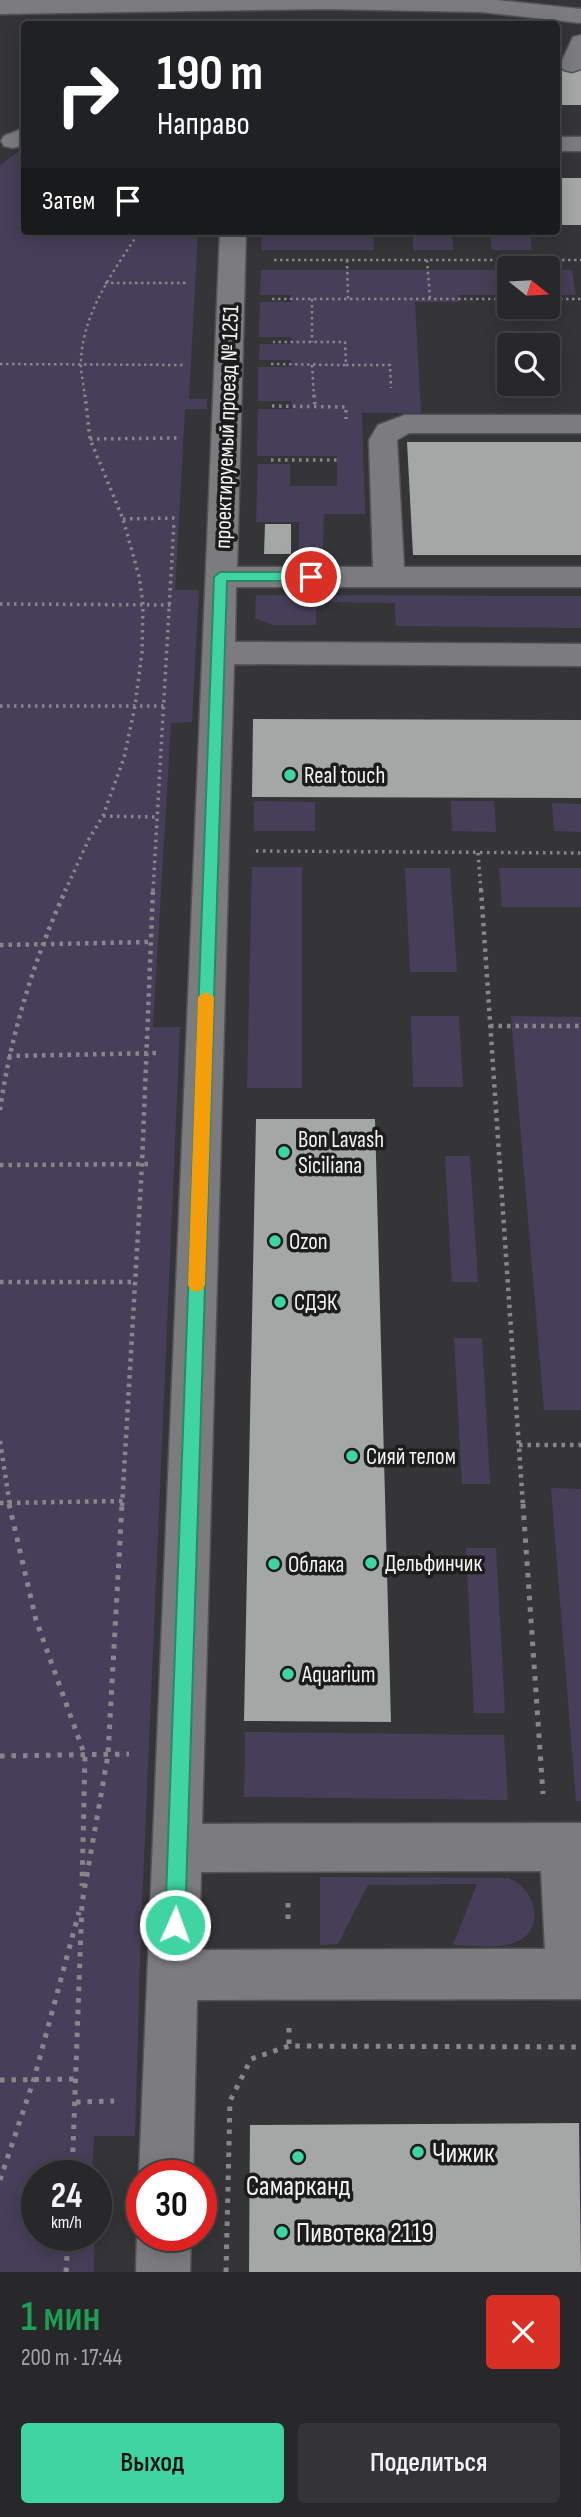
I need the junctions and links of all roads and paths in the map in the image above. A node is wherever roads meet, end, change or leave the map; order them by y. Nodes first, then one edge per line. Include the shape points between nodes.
1 (0, 6) edge
2 (326, 13) edge
3 (240, 14) edge
4 (581, 16) edge
5 (581, 41) edge
6 (572, 65) dead end
7 (560, 144) edge
8 (581, 144) edge
9 (137, 235) edge
10 (232, 245) edge
11 (347, 260) junction
12 (427, 260) junction
13 (497, 260) edge
14 (560, 260) edge
15 (581, 260) edge
16 (190, 270) dead end
17 (105, 283) junction
18 (189, 283) junction
19 (188, 297) dead end
20 (261, 299) dead end
21 (312, 299) junction
22 (348, 299) junction
23 (430, 299) junction
24 (497, 299) edge
25 (560, 299) edge
26 (581, 299) edge
27 (273, 342) dead end
28 (312, 342) junction
29 (186, 351) dead end
30 (0, 364) edge
31 (81, 364) junction
32 (259, 364) dead end
33 (185, 365) junction
34 (312, 365) junction
35 (346, 365) junction
36 (184, 377) dead end
37 (391, 392) dead end
38 (263, 406) dead end
39 (315, 406) junction
40 (358, 406) dead end
41 (346, 407) junction
42 (581, 424) edge
43 (181, 426) dead end
44 (345, 430) dead end
45 (180, 438) junction
46 (90, 439) junction
47 (179, 452) dead end
48 (344, 453) dead end
49 (262, 460) dead end
50 (176, 505) dead end
51 (175, 518) junction
52 (123, 519) junction
53 (389, 577) junction
54 (581, 577) edge
55 (220, 592) junction
56 (0, 604) edge
57 (143, 604) junction
58 (168, 605) junction
59 (218, 653) junction
60 (581, 655) edge
61 (0, 706) edge
62 (135, 706) junction
63 (164, 706) junction
64 (174, 707) dead end
65 (103, 816) junction
66 (156, 817) junction
67 (211, 852) junction
68 (478, 853) junction
69 (581, 853) edge
70 (150, 942) junction
71 (41, 944) junction
72 (0, 945) edge
73 (490, 1026) junction
74 (581, 1026) edge
75 (146, 1053) junction
76 (8, 1056) junction
77 (0, 1110) edge
78 (201, 1162) junction
79 (142, 1164) junction
80 (0, 1165) edge
81 (0, 1282) edge
82 (135, 1282) junction
83 (0, 1441) edge
84 (519, 1445) junction
85 (581, 1445) edge
86 (122, 1500) junction
87 (0, 1503) edge
88 (9, 1503) junction
89 (108, 1755) junction
90 (0, 1756) edge
91 (85, 1756) junction
92 (563, 1834) edge
93 (178, 1848) junction
94 (288, 1891) dead end
95 (82, 1903) junction
96 (289, 1931) dead end
97 (576, 1974) edge
98 (173, 1976) junction
99 (581, 2047) edge
100 (34, 2079) junction
101 (74, 2079) junction
102 (0, 2080) edge
103 (125, 2101) dead end
104 (76, 2102) junction
105 (73, 2160) edge
106 (167, 2160) edge
107 (0, 2180) edge
108 (67, 2251) edge
109 (164, 2251) edge
110 (66, 2272) edge
111 (163, 2272) edge
112 (226, 2272) edge

1 - 3 street
2 - 3 street
2 - 4 street via 481,5
5 - 6 street
7 - 8 street
9 - 17 path
10 - 11 path
10 - 55 street, проектируемый проезд № 1251
11 - 12 path
11 - 22 path
12 - 13 path
12 - 23 path
14 - 15 path
16 - 18 path
17 - 18 path
17 - 31 path via 86,333
18 - 19 path
20 - 21 path
21 - 22 path
21 - 28 path
22 - 23 path
23 - 24 path
25 - 26 path
27 - 28 path
28 - 35 path via 345,342
29 - 33 path
30 - 31 path
31 - 33 path
31 - 46 path
32 - 34 path
33 - 36 path
34 - 35 path
34 - 39 path
35 - 37 path via 390,365
38 - 39 path
39 - 41 path
40 - 41 path
41 - 44 path
42 - 53 street via 405,424 388,431 383,440
43 - 45 path
45 - 46 path
45 - 47 path
46 - 52 path
48 - 49 path via 337,461
50 - 51 path
51 - 52 path
51 - 58 path
52 - 57 path
53 - 54 street
53 - 55 street
55 - 58 path
55 - 59 street, проектируемый проезд № 1251
56 - 57 path
57 - 58 path
57 - 62 path
58 - 63 path
59 - 60 street
59 - 67 street, проектируемый проезд № 1251
61 - 62 path
62 - 63 path
62 - 65 path via 124,758
63 - 64 path
63 - 66 path
65 - 66 path
65 - 71 path
66 - 70 path
67 - 68 path
67 - 78 street, проектируемый проезд № 1251
68 - 69 path
68 - 73 path
70 - 71 path
70 - 75 path
71 - 72 path
71 - 76 path
73 - 74 path
73 - 84 path
75 - 76 path
75 - 79 path
76 - 77 path
78 - 79 path
78 - 93 street, проектируемый проезд № 1251
79 - 80 path
79 - 82 path
81 - 82 path
82 - 86 path
83 - 88 path
84 - 85 path
84 - 92 path
86 - 88 path
86 - 89 path
87 - 88 path
88 - 91 path via 36,1620
89 - 91 path
89 - 95 path
90 - 91 path
91 - 95 path
92 - 93 street
92 - 97 street
93 - 98 street, проектируемый проезд № 1251
94 - 96 path
95 - 100 path
95 - 101 path
97 - 98 street
98 - 106 street, проектируемый проезд № 1251
99 - 112 path via 289,2046 251,2059 230,2101
100 - 101 path
100 - 102 path
100 - 107 path
101 - 104 path
103 - 104 path
104 - 105 path
108 - 110 path
109 - 111 street

